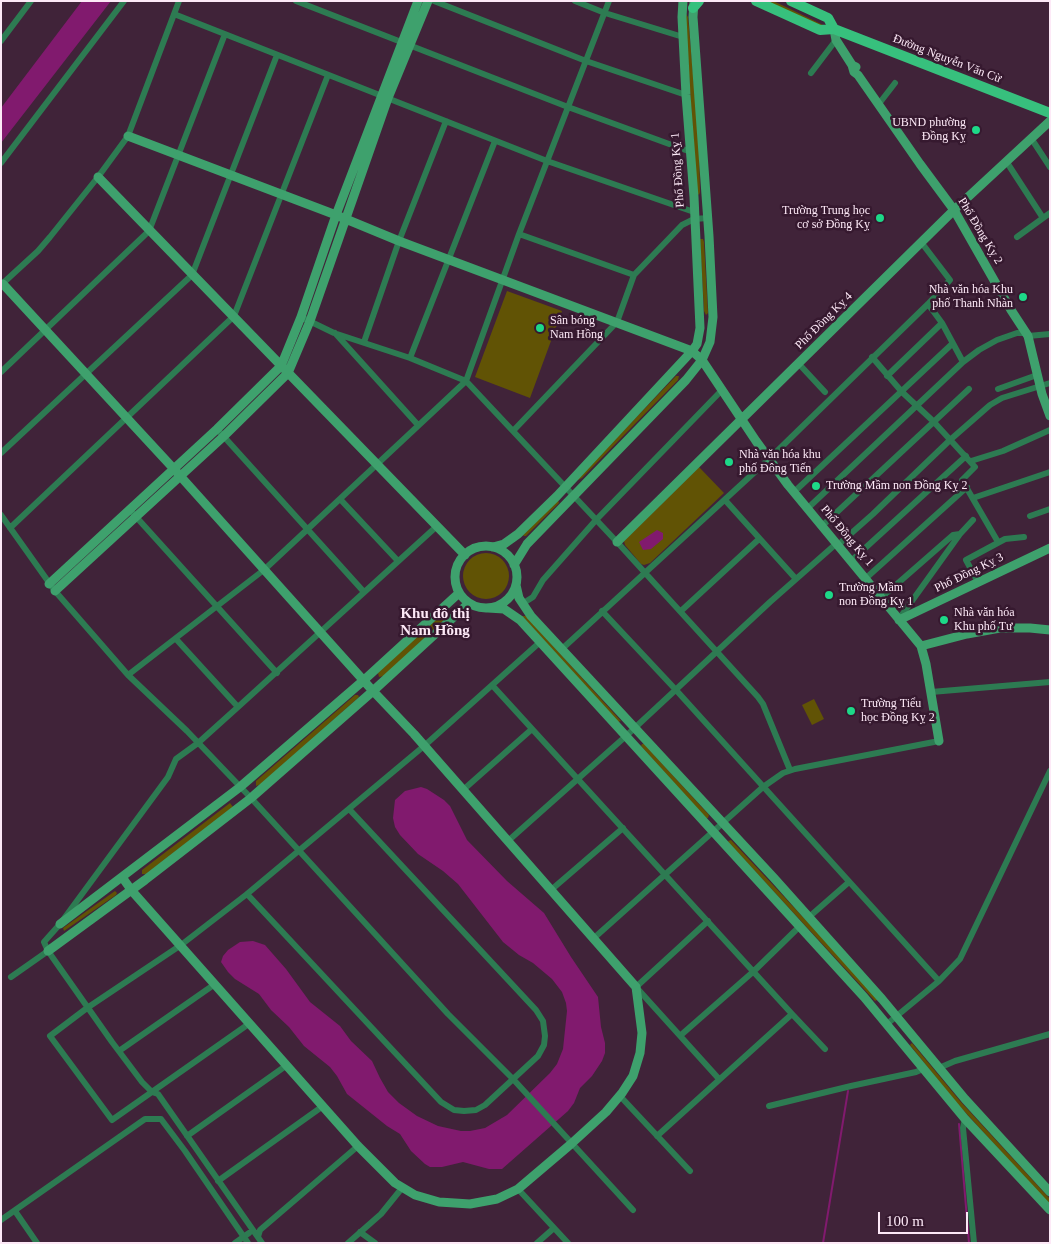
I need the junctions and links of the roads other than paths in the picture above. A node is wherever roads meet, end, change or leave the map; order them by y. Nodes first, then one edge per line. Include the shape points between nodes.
1 (31, 1) edge
2 (124, 1) edge
3 (179, 1) edge
4 (296, 1) edge
5 (418, 1) edge
6 (428, 1) edge
7 (434, 1) edge
8 (575, 1) edge
9 (609, 1) edge
10 (683, 1) edge
11 (756, 1) edge
12 (791, 1) edge
13 (695, 3) edge
14 (605, 13) junction
15 (174, 14) junction
16 (225, 34) junction
17 (835, 34) junction
18 (683, 37) junction
19 (1, 41) edge
20 (406, 44) junction
21 (277, 54) junction
22 (586, 61) junction
23 (811, 73) dead end
24 (328, 75) junction
25 (896, 83) dead end
26 (686, 95) junction
27 (384, 97) junction
28 (878, 105) junction
29 (568, 106) junction
30 (1050, 113) edge
31 (1050, 120) edge
32 (446, 121) junction
33 (128, 136) junction
34 (1031, 138) junction
35 (495, 141) junction
36 (690, 152) junction
37 (179, 156) junction
38 (547, 161) junction
39 (1006, 161) junction
40 (1, 162) edge
41 (1050, 167) edge
42 (230, 176) junction
43 (98, 177) junction
44 (281, 195) junction
45 (954, 210) junction
46 (1050, 213) edge
47 (336, 215) junction
48 (694, 216) junction
49 (708, 218) junction
50 (1043, 218) junction
51 (345, 219) junction
52 (149, 231) junction
53 (519, 234) junction
54 (1017, 237) dead end
55 (399, 241) junction
56 (921, 242) junction
57 (449, 260) junction
58 (192, 275) junction
59 (634, 275) junction
60 (504, 280) junction
61 (2, 285) edge
62 (928, 304) junction
63 (234, 316) junction
64 (301, 317) junction
65 (310, 321) junction
66 (616, 322) junction
67 (942, 323) junction
68 (47, 330) junction
69 (334, 333) junction
70 (1026, 334) junction
71 (1050, 334) edge
72 (364, 342) junction
73 (952, 344) junction
74 (692, 351) junction
75 (872, 357) junction
76 (410, 358) junction
77 (702, 360) junction
78 (963, 362) junction
79 (799, 364) junction
80 (281, 366) junction
81 (1, 372) edge
82 (86, 374) junction
83 (288, 374) junction
84 (1038, 375) junction
85 (888, 376) junction
86 (466, 381) junction
87 (1050, 383) edge
88 (1040, 385) junction
89 (998, 389) dead end
90 (722, 390) junction
91 (969, 390) dead end
92 (825, 392) dead end
93 (902, 392) junction
94 (918, 406) junction
95 (1050, 416) edge
96 (127, 418) junction
97 (741, 419) junction
98 (934, 422) junction
99 (418, 425) junction
100 (217, 428) junction
101 (1050, 430) edge
102 (514, 431) junction
103 (224, 436) junction
104 (950, 440) junction
105 (1, 452) edge
106 (966, 456) junction
107 (769, 459) junction
108 (971, 461) junction
109 (378, 464) junction
110 (176, 471) junction
111 (1050, 472) edge
112 (967, 487) junction
113 (564, 488) junction
114 (794, 492) junction
115 (573, 496) junction
116 (973, 498) junction
117 (340, 499) junction
118 (725, 500) junction
119 (808, 508) junction
120 (130, 509) junction
121 (1050, 509) edge
122 (1, 515) edge
123 (137, 516) junction
124 (1030, 516) dead end
125 (596, 520) junction
126 (973, 520) dead end
127 (437, 526) junction
128 (822, 526) junction
129 (10, 528) junction
130 (308, 529) junction
131 (960, 534) junction
132 (1024, 537) dead end
133 (759, 539) junction
134 (616, 542) junction
135 (998, 542) junction
136 (837, 544) junction
137 (493, 547) junction
138 (1050, 548) edge
139 (465, 555) junction
140 (398, 561) junction
141 (851, 561) junction
142 (514, 565) junction
143 (265, 569) junction
144 (644, 573) junction
145 (865, 578) junction
146 (796, 579) junction
147 (978, 582) junction
148 (516, 585) junction
149 (52, 587) junction
150 (364, 592) junction
151 (459, 593) junction
152 (881, 598) junction
153 (469, 603) junction
154 (522, 604) junction
155 (218, 607) junction
156 (488, 608) junction
157 (602, 611) junction
158 (681, 611) junction
159 (899, 620) junction
160 (1050, 630) edge
161 (322, 632) junction
162 (176, 640) junction
163 (539, 642) junction
164 (921, 646) junction
165 (563, 648) junction
166 (718, 652) junction
167 (276, 673) junction
168 (128, 675) junction
169 (364, 680) junction
170 (1050, 682) edge
171 (492, 685) junction
172 (676, 690) junction
173 (373, 691) junction
174 (930, 692) junction
175 (238, 707) junction
176 (635, 728) junction
177 (532, 729) junction
178 (626, 736) junction
179 (939, 741) joint
180 (198, 743) junction
181 (424, 746) junction
182 (790, 770) junction
183 (1050, 770) edge
184 (578, 780) junction
185 (240, 787) junction
186 (763, 787) junction
187 (463, 790) junction
188 (251, 798) junction
189 (350, 810) junction
190 (723, 822) junction
191 (623, 828) junction
192 (714, 831) junction
193 (508, 842) junction
194 (299, 852) junction
195 (665, 875) junction
196 (122, 877) junction
197 (849, 882) junction
198 (552, 890) junction
199 (132, 891) junction
200 (247, 894) junction
201 (809, 917) junction
202 (708, 921) junction
203 (60, 924) junction
204 (800, 926) junction
205 (594, 938) junction
206 (181, 945) junction
207 (48, 951) junction
208 (754, 971) junction
209 (11, 977) dead end
210 (939, 981) junction
211 (215, 984) junction
212 (636, 987) junction
213 (648, 1000) junction
214 (638, 1006) junction
215 (88, 1008) junction
216 (792, 1014) junction
217 (896, 1016) junction
218 (250, 1023) junction
219 (887, 1024) junction
220 (1050, 1034) edge
221 (681, 1035) junction
222 (825, 1049) dead end
223 (119, 1051) junction
224 (287, 1065) junction
225 (939, 1068) junction
226 (923, 1069) junction
227 (719, 1079) junction
228 (513, 1080) junction
229 (152, 1092) junction
230 (620, 1096) junction
231 (323, 1106) junction
232 (769, 1106) dead end
233 (965, 1118) junction
234 (187, 1136) junction
235 (658, 1136) junction
236 (571, 1144) junction
237 (358, 1146) junction
238 (690, 1171) dead end
239 (218, 1181) junction
240 (402, 1188) junction
241 (518, 1189) junction
242 (1050, 1192) edge
243 (633, 1210) dead end
244 (1050, 1210) edge
245 (15, 1211) junction
246 (1, 1220) edge
247 (554, 1228) junction
248 (360, 1232) junction
249 (253, 1237) edge
250 (37, 1243) edge
251 (235, 1243) edge
252 (348, 1243) edge
253 (375, 1243) edge
254 (537, 1243) edge
255 (568, 1243) edge
256 (974, 1243) edge

1 - 19 street
2 - 40 street
3 - 15 street
4 - 20 street
5 - 20 street
6 - 20 street
7 - 22 street
8 - 14 street
9 - 14 street
10 - 18 street, Phố Đồng Kỵ 1
11 - 17 main road, Đường Nguyễn Văn Cừ
12 - 17 main road, Đường Nguyễn Văn Cừ via 828,18
13 - 49 street via 693,17
14 - 18 street
14 - 22 street
15 - 16 street
15 - 33 street
16 - 21 street
16 - 37 street
17 - 23 street
17 - 28 street, Phố Đồng Kỵ 2
17 - 30 main road, Đường Nguyễn Văn Cừ
18 - 26 street, Phố Đồng Kỵ 1
20 - 27 street
20 - 29 street
21 - 24 street
21 - 42 street
22 - 26 street
22 - 29 street
24 - 27 street
24 - 44 street
25 - 28 street
26 - 36 street, Phố Đồng Kỵ 1
27 - 32 street
27 - 47 street
27 - 51 street
28 - 45 street, Phố Đồng Kỵ 2
29 - 36 street
29 - 38 street
31 - 34 street, Phố Đồng Kỵ 4
32 - 35 street
32 - 55 street
33 - 37 street
33 - 43 street
34 - 39 street, Phố Đồng Kỵ 4
34 - 41 street
35 - 38 street
35 - 57 street
36 - 48 street, Phố Đồng Kỵ 1
37 - 42 street
37 - 52 street
38 - 48 street
38 - 53 street
39 - 45 street, Phố Đồng Kỵ 4
39 - 50 street
42 - 44 street
42 - 58 street
43 - 52 street
43 - 61 street via 38,251
44 - 47 street
44 - 63 street
45 - 56 street, Phố Đồng Kỵ 4
45 - 70 street, Phố Đồng Kỵ 2
46 - 50 street
47 - 51 street
47 - 64 street
48 - 49 street
48 - 59 street
48 - 74 street, Phố Đồng Kỵ 1 via 700,328
49 - 77 street via 712,327
50 - 54 street
51 - 55 street
51 - 65 street
52 - 58 street
52 - 68 street
53 - 59 street
53 - 60 street
55 - 57 street
55 - 72 street
56 - 62 street via 950,280
56 - 79 street, Phố Đồng Kỵ 4
57 - 60 street
57 - 76 street
58 - 63 street
58 - 82 street
59 - 66 street
60 - 66 street
60 - 86 street
61 - 68 street
62 - 67 street
62 - 75 street
63 - 80 street
63 - 96 street
64 - 65 street
64 - 80 street
65 - 69 street
65 - 83 street
66 - 74 street
66 - 102 street
67 - 73 street
67 - 85 street
68 - 81 street
68 - 82 street
69 - 72 street
69 - 99 street
70 - 71 street
70 - 78 street via 1017,333 997,340
70 - 84 street, Phố Đồng Kỵ 2
72 - 76 street
73 - 78 street
73 - 93 street
74 - 77 street, Phố Đồng Kỵ 1
74 - 113 street
75 - 85 street
75 - 107 street
76 - 86 street
77 - 90 street, Phố Đồng Kỵ 1
77 - 115 street
78 - 94 street
79 - 92 street
79 - 97 street, Phố Đồng Kỵ 4
80 - 83 street
80 - 100 street
82 - 96 street
82 - 105 street
83 - 103 street
83 - 109 street
84 - 88 street, Phố Đồng Kỵ 2
84 - 89 street
85 - 93 street
86 - 99 street
86 - 102 street
87 - 88 street
88 - 95 street, Phố Đồng Kỵ 2
88 - 104 street via 990,405
90 - 97 street, Phố Đồng Kỵ 1
90 - 125 street
91 - 98 street
93 - 94 street
93 - 114 street
94 - 98 street
94 - 119 street
96 - 110 street
96 - 129 street
97 - 107 street, Phố Đồng Kỵ 1
97 - 134 street, Phố Đồng Kỵ 4
98 - 104 street
98 - 128 street
99 - 109 street
100 - 103 street
100 - 110 street
101 - 108 street
102 - 113 street
103 - 110 street
103 - 130 street
104 - 106 street
104 - 136 street
106 - 108 street
106 - 141 street
107 - 114 street, Phố Đồng Kỵ 1
107 - 118 street
108 - 112 street via 975,467 962,480
109 - 117 street
109 - 127 street
110 - 120 street
110 - 123 street
110 - 143 street
111 - 116 street
112 - 116 street
112 - 145 street
113 - 115 street
113 - 137 street via 518,534
114 - 119 street, Phố Đồng Kỵ 1
115 - 125 street
115 - 142 street via 527,544
116 - 135 street
117 - 130 street
117 - 140 street
118 - 133 street
118 - 144 street
119 - 128 street, Phố Đồng Kỵ 1
120 - 123 street
120 - 149 street
121 - 124 street
122 - 129 street
123 - 149 street
123 - 155 street
125 - 134 street
125 - 154 street via 543,580 533,596
126 - 131 street
127 - 139 street
127 - 140 street
128 - 136 street, Phố Đồng Kỵ 1
129 - 149 street
130 - 143 street
130 - 150 street
131 - 152 street via 954,535
131 - 159 street
132 - 135 street
133 - 146 street
133 - 158 street
134 - 144 street
135 - 147 street via 966,560
136 - 141 street, Phố Đồng Kỵ 1
136 - 146 street
137 - 139 street via 478,548
137 - 142 street via 504,552
138 - 147 street, Phố Đồng Kỵ 3
139 - 151 street via 455,575
140 - 150 street
141 - 145 street, Phố Đồng Kỵ 1
142 - 148 street
143 - 155 street
143 - 161 street
144 - 157 street
144 - 158 street
145 - 152 street, Phố Đồng Kỵ 1
146 - 166 street
147 - 159 street, Phố Đồng Kỵ 3
148 - 154 street
148 - 156 street via 504,602
149 - 168 street
150 - 161 street
151 - 153 street
151 - 169 street
152 - 159 street, Phố Đồng Kỵ 1
153 - 156 street
153 - 173 street
154 - 165 street
155 - 162 street
155 - 167 street
156 - 163 street via 508,611
157 - 165 street
157 - 172 street
158 - 166 street
159 - 164 street, Phố Đồng Kỵ 1
160 - 164 street via 1000,628
161 - 167 street
161 - 169 street
162 - 168 street
162 - 175 street
163 - 171 street
163 - 178 street
164 - 174 street, Phố Đồng Kỵ 1
165 - 176 street
166 - 172 street
166 - 182 street via 763,704
167 - 175 street
168 - 180 street
169 - 173 street
169 - 185 street
170 - 174 street
171 - 177 street
171 - 181 street
172 - 176 street
172 - 186 street
173 - 181 street
173 - 188 street
174 - 179 street, Phố Đồng Kỵ 1
175 - 180 street
176 - 178 street
176 - 190 street
177 - 184 street
177 - 187 street
178 - 184 street
178 - 192 street
179 - 182 street
180 - 185 street
180 - 203 street via 176,759 168,777
181 - 187 street
181 - 189 street
182 - 186 street
183 - 210 street via 960,959
184 - 191 street
184 - 193 street
185 - 188 street
185 - 196 street
186 - 190 street
186 - 197 street
187 - 193 street
188 - 194 street
188 - 199 street
189 - 194 street
189 - 228 street via 540,1016 545,1031 542,1049
190 - 192 street
190 - 201 street
191 - 195 street
191 - 198 street
192 - 195 street
192 - 204 street
193 - 198 street
194 - 200 street
194 - 228 street
195 - 202 street
195 - 205 street
196 - 199 street
196 - 203 street
197 - 201 street
197 - 210 street
198 - 205 street
199 - 206 street
199 - 207 street
200 - 206 street
200 - 228 street via 446,1105 464,1112 481,1108
201 - 217 street
202 - 208 street
202 - 212 street
203 - 207 street via 44,942
204 - 208 street
204 - 219 street
205 - 212 street
206 - 211 street
206 - 215 street
207 - 209 street
207 - 215 street
208 - 216 street
208 - 221 street
210 - 217 street
211 - 218 street
211 - 223 street
212 - 213 street
212 - 214 street
213 - 214 street via 642,1000
213 - 221 street
214 - 230 street via 642,1033 640,1053 633,1076
215 - 223 street
215 - 229 street via 50,1036 103,1109 112,1120
216 - 222 street
216 - 227 street
217 - 219 street
217 - 225 street
218 - 224 street
218 - 229 street
219 - 226 street
220 - 225 street
221 - 227 street
223 - 229 street
224 - 231 street
224 - 234 street
225 - 242 street
226 - 232 street
226 - 233 street
227 - 235 street
228 - 236 street
229 - 234 street via 158,1094
230 - 235 street
230 - 236 street
231 - 237 street
231 - 239 street
233 - 244 street
233 - 256 street via 963,1128
234 - 239 street
235 - 238 street
236 - 241 street
236 - 243 street
237 - 240 street
237 - 249 street
239 - 249 street
240 - 241 street via 439,1202 470,1204 497,1199
240 - 248 street via 381,1214
241 - 247 street
245 - 246 street
245 - 249 street via 145,1120 161,1119
245 - 250 street
247 - 254 street
247 - 255 street
248 - 252 street
248 - 253 street
249 - 251 street

